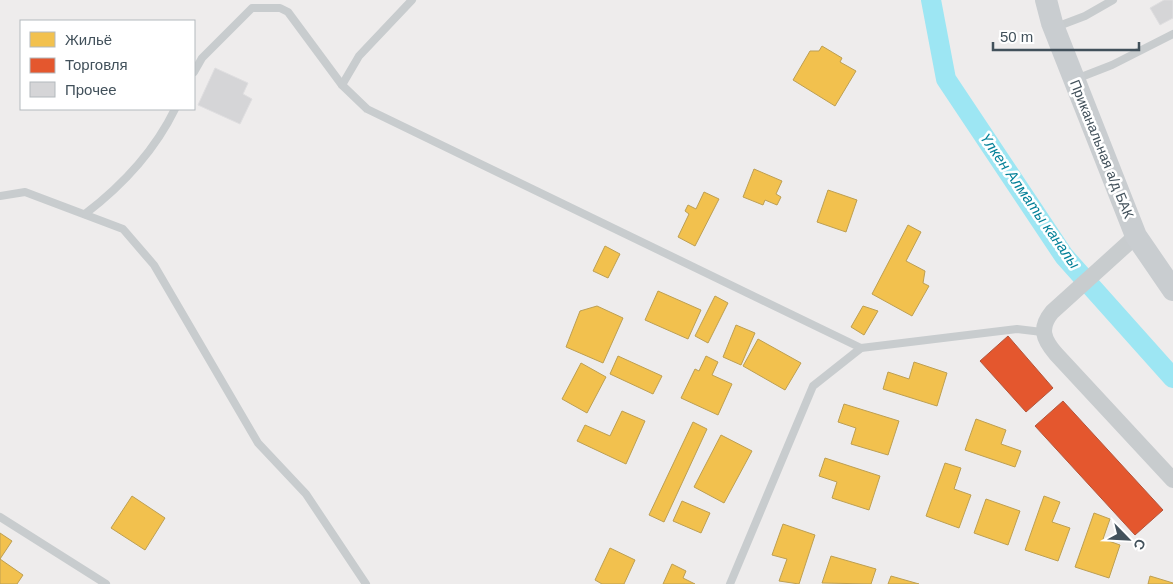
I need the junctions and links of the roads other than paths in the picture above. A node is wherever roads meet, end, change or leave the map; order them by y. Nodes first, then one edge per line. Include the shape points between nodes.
1 (412, 0) edge
2 (1046, 0) edge
3 (1113, 0) edge
4 (1054, 28) junction
5 (1173, 34) edge
6 (195, 70) edge
7 (1074, 80) junction
8 (342, 85) junction
9 (174, 110) edge
10 (0, 196) edge
11 (85, 214) junction
12 (1136, 236) junction
13 (1173, 290) edge
14 (1042, 332) junction
15 (861, 348) junction
16 (1173, 480) edge
17 (0, 517) edge
18 (106, 584) edge
19 (366, 584) edge
20 (730, 584) edge

1 - 8 lane via 359,56
2 - 4 main road, Приканальная а/д БАК
3 - 4 lane
4 - 7 main road, Приканальная а/д БАК
5 - 7 lane
6 - 8 lane via 202,58 252,8 280,8 288,12
7 - 12 main road, Приканальная а/д БАК
8 - 15 lane via 367,109
9 - 11 lane via 149,154 107,197
10 - 11 lane via 25,192
11 - 19 lane via 123,228 154,265 258,443 306,494
12 - 13 main road, Приканальная а/д БАК
12 - 14 street via 1052,312 1045,320
14 - 15 lane via 1017,329
14 - 16 street via 1047,344
15 - 20 lane via 813,386
17 - 18 lane

